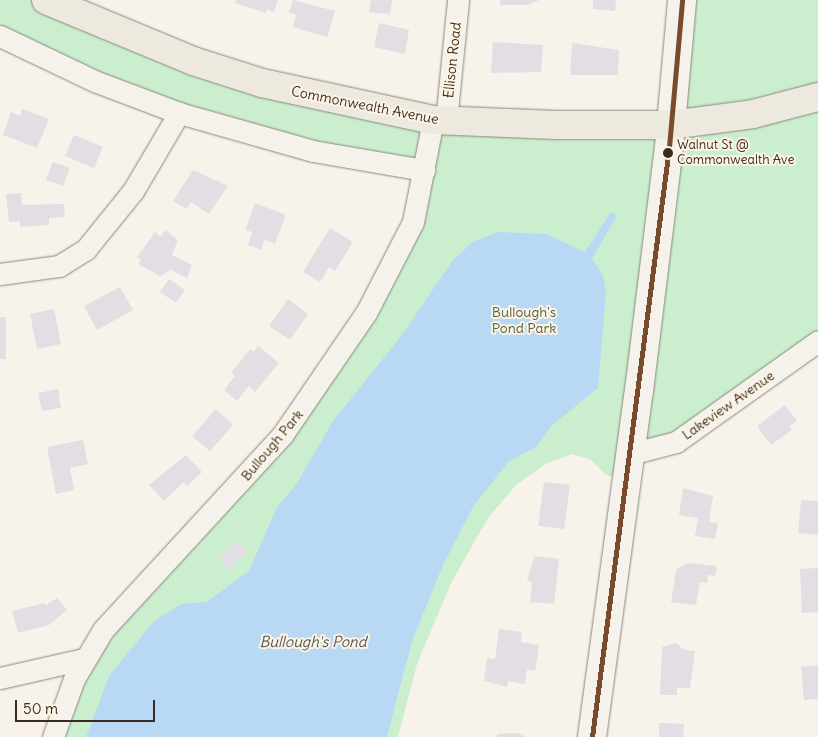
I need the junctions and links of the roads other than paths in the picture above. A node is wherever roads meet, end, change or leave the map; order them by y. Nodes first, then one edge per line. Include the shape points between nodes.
1 (46, 0) edge
2 (458, 0) edge
3 (682, 0) edge
4 (0, 36) edge
5 (818, 97) edge
6 (179, 113) junction
7 (439, 120) junction
8 (672, 125) junction
9 (424, 170) junction
10 (0, 274) edge
11 (818, 341) edge
12 (630, 454) junction
13 (84, 659) junction
14 (0, 678) edge
15 (53, 737) edge
16 (592, 737) edge

1 - 7 main road, Commonwealth Avenue via 184,58 253,80
2 - 7 street, Ellison Road
3 - 8 main road
4 - 6 street via 97,82
5 - 8 main road, Commonwealth Avenue via 753,114
6 - 9 street via 313,151
6 - 10 street via 133,191 86,249 59,266
7 - 8 main road, Commonwealth Avenue
7 - 9 street, Bullough Park
8 - 12 main road
9 - 13 street, Bullough Park via 416,214 398,257 311,397 214,513 116,612
11 - 12 street, Lakeview Avenue via 676,442
12 - 16 main road
13 - 14 street
13 - 15 street, Bullough Park

